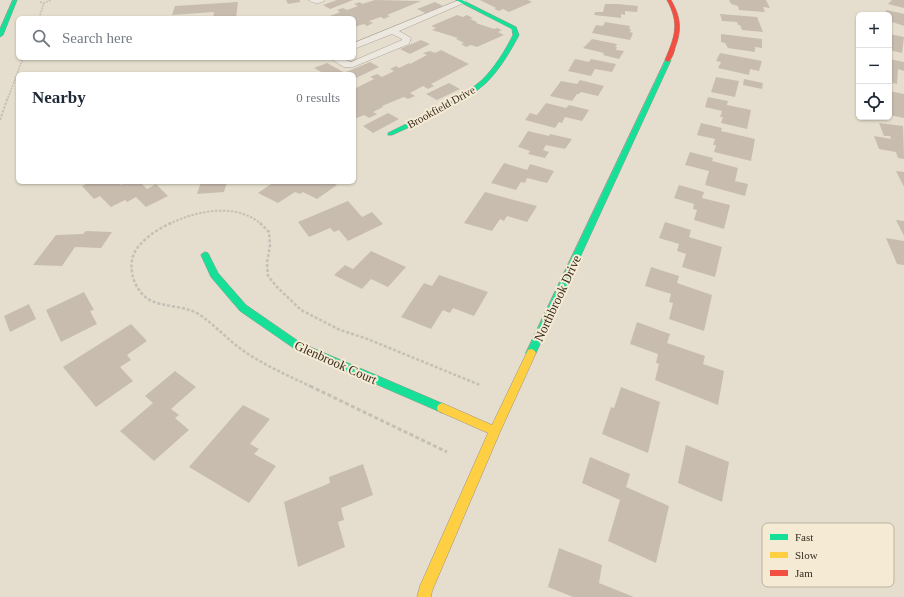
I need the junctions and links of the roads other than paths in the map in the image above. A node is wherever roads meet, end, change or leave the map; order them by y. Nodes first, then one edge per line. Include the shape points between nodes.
1 (15, 0) edge
2 (313, 0) edge
3 (321, 0) edge
4 (669, 0) edge
5 (460, 1) edge
6 (392, 31) junction
7 (0, 35) edge
8 (356, 45) edge
9 (338, 60) edge
10 (390, 134) dead end
11 (205, 255) dead end
12 (495, 431) junction
13 (424, 597) edge

1 - 7 street
2 - 3 lane
4 - 12 street, Northbrook Drive via 678,18 677,37 668,60
5 - 6 lane
5 - 10 street, Brookfield Drive via 514,28 516,35 511,47 479,86 455,102
6 - 8 lane
6 - 9 lane via 407,38 406,42 353,64
11 - 12 street, Glenbrook Court via 214,275 243,308 298,346
12 - 13 street, Northbrook Drive

